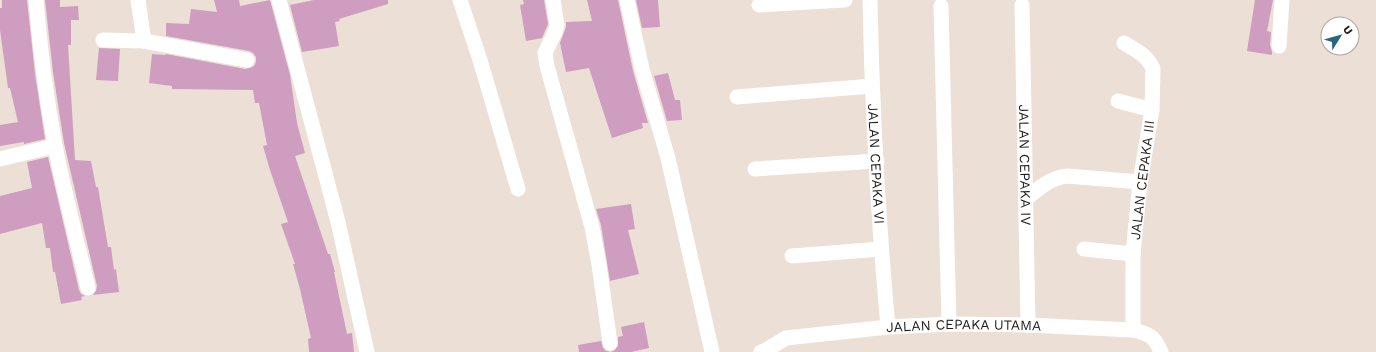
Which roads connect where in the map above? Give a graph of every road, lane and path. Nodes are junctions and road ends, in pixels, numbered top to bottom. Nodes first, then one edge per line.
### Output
1 (36, 0) edge
2 (138, 0) edge
3 (279, 0) edge
4 (460, 0) edge
5 (553, 0) edge
6 (627, 0) edge
7 (845, 0) edge
8 (870, 0) edge
9 (1282, 0) edge
10 (759, 5) dead end
11 (942, 6) dead end
12 (1022, 6) dead end
13 (103, 40) dead end
14 (144, 41) junction
15 (1124, 43) dead end
16 (1279, 46) dead end
17 (247, 60) dead end
18 (872, 86) junction
19 (737, 97) dead end
20 (1118, 101) dead end
21 (1152, 110) junction
22 (55, 146) junction
23 (0, 159) edge
24 (877, 161) junction
25 (755, 169) dead end
26 (1140, 182) junction
27 (518, 189) dead end
28 (1026, 199) junction
29 (881, 249) junction
30 (1084, 249) dead end
31 (1133, 254) junction
32 (792, 256) dead end
33 (88, 288) dead end
34 (949, 324) junction
35 (1028, 325) junction
36 (888, 327) junction
37 (1133, 330) junction
38 (610, 343) dead end
39 (367, 352) edge
40 (712, 352) edge
41 (761, 352) edge
42 (1161, 352) edge

1 - 22 street
2 - 14 street
3 - 39 street
4 - 27 street
5 - 38 street
6 - 40 street
7 - 10 street
8 - 18 street, JALAN CEPAKA VI
9 - 16 street
11 - 34 street
12 - 28 street, JALAN CEPAKA IV
13 - 14 street
14 - 17 street
15 - 21 street, JALAN CEPAKA III
18 - 19 street
18 - 24 street, JALAN CEPAKA VI
20 - 21 street
21 - 26 street, JALAN CEPAKA III
22 - 23 street
22 - 33 street
24 - 25 street
24 - 29 street, JALAN CEPAKA VI
26 - 28 street
26 - 31 street, JALAN CEPAKA III
28 - 35 street, JALAN CEPAKA IV
29 - 32 street
29 - 36 street, JALAN CEPAKA VI
30 - 31 street
31 - 37 street, JALAN CEPAKA III
34 - 35 street, JALAN CEPAKA UTAMA
34 - 36 street, JALAN CEPAKA UTAMA
35 - 37 street, JALAN CEPAKA UTAMA
36 - 41 street, JALAN CEPAKA UTAMA
37 - 42 street, JALAN CEPAKA UTAMA

